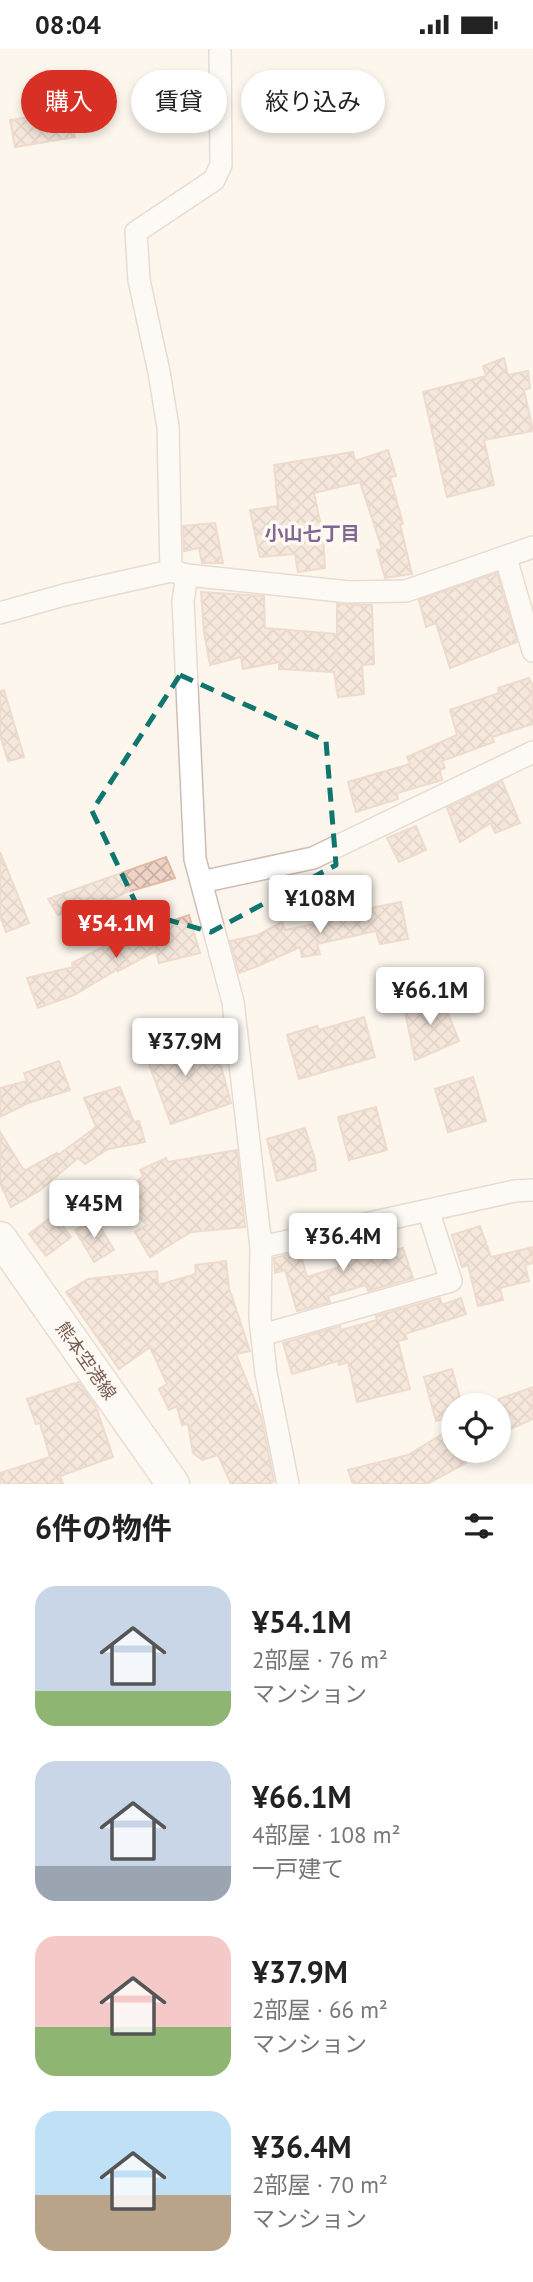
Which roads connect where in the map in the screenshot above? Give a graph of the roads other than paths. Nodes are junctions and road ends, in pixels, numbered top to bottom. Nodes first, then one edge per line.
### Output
1 (220, 49) edge
2 (533, 547) edge
3 (506, 558) junction
4 (179, 573) junction
5 (0, 613) edge
6 (533, 651) edge
7 (533, 752) edge
8 (201, 882) junction
9 (533, 1190) edge
10 (428, 1210) junction
11 (0, 1238) edge
12 (261, 1247) junction
13 (262, 1335) junction
14 (173, 1484) edge
15 (288, 1484) edge

1 - 4 street
2 - 3 street
3 - 4 street
3 - 6 street
4 - 5 street
4 - 8 street
7 - 8 street
8 - 12 street
9 - 10 street
10 - 12 street
10 - 13 street
11 - 14 main road, 熊本空港線
12 - 13 street
13 - 15 street

